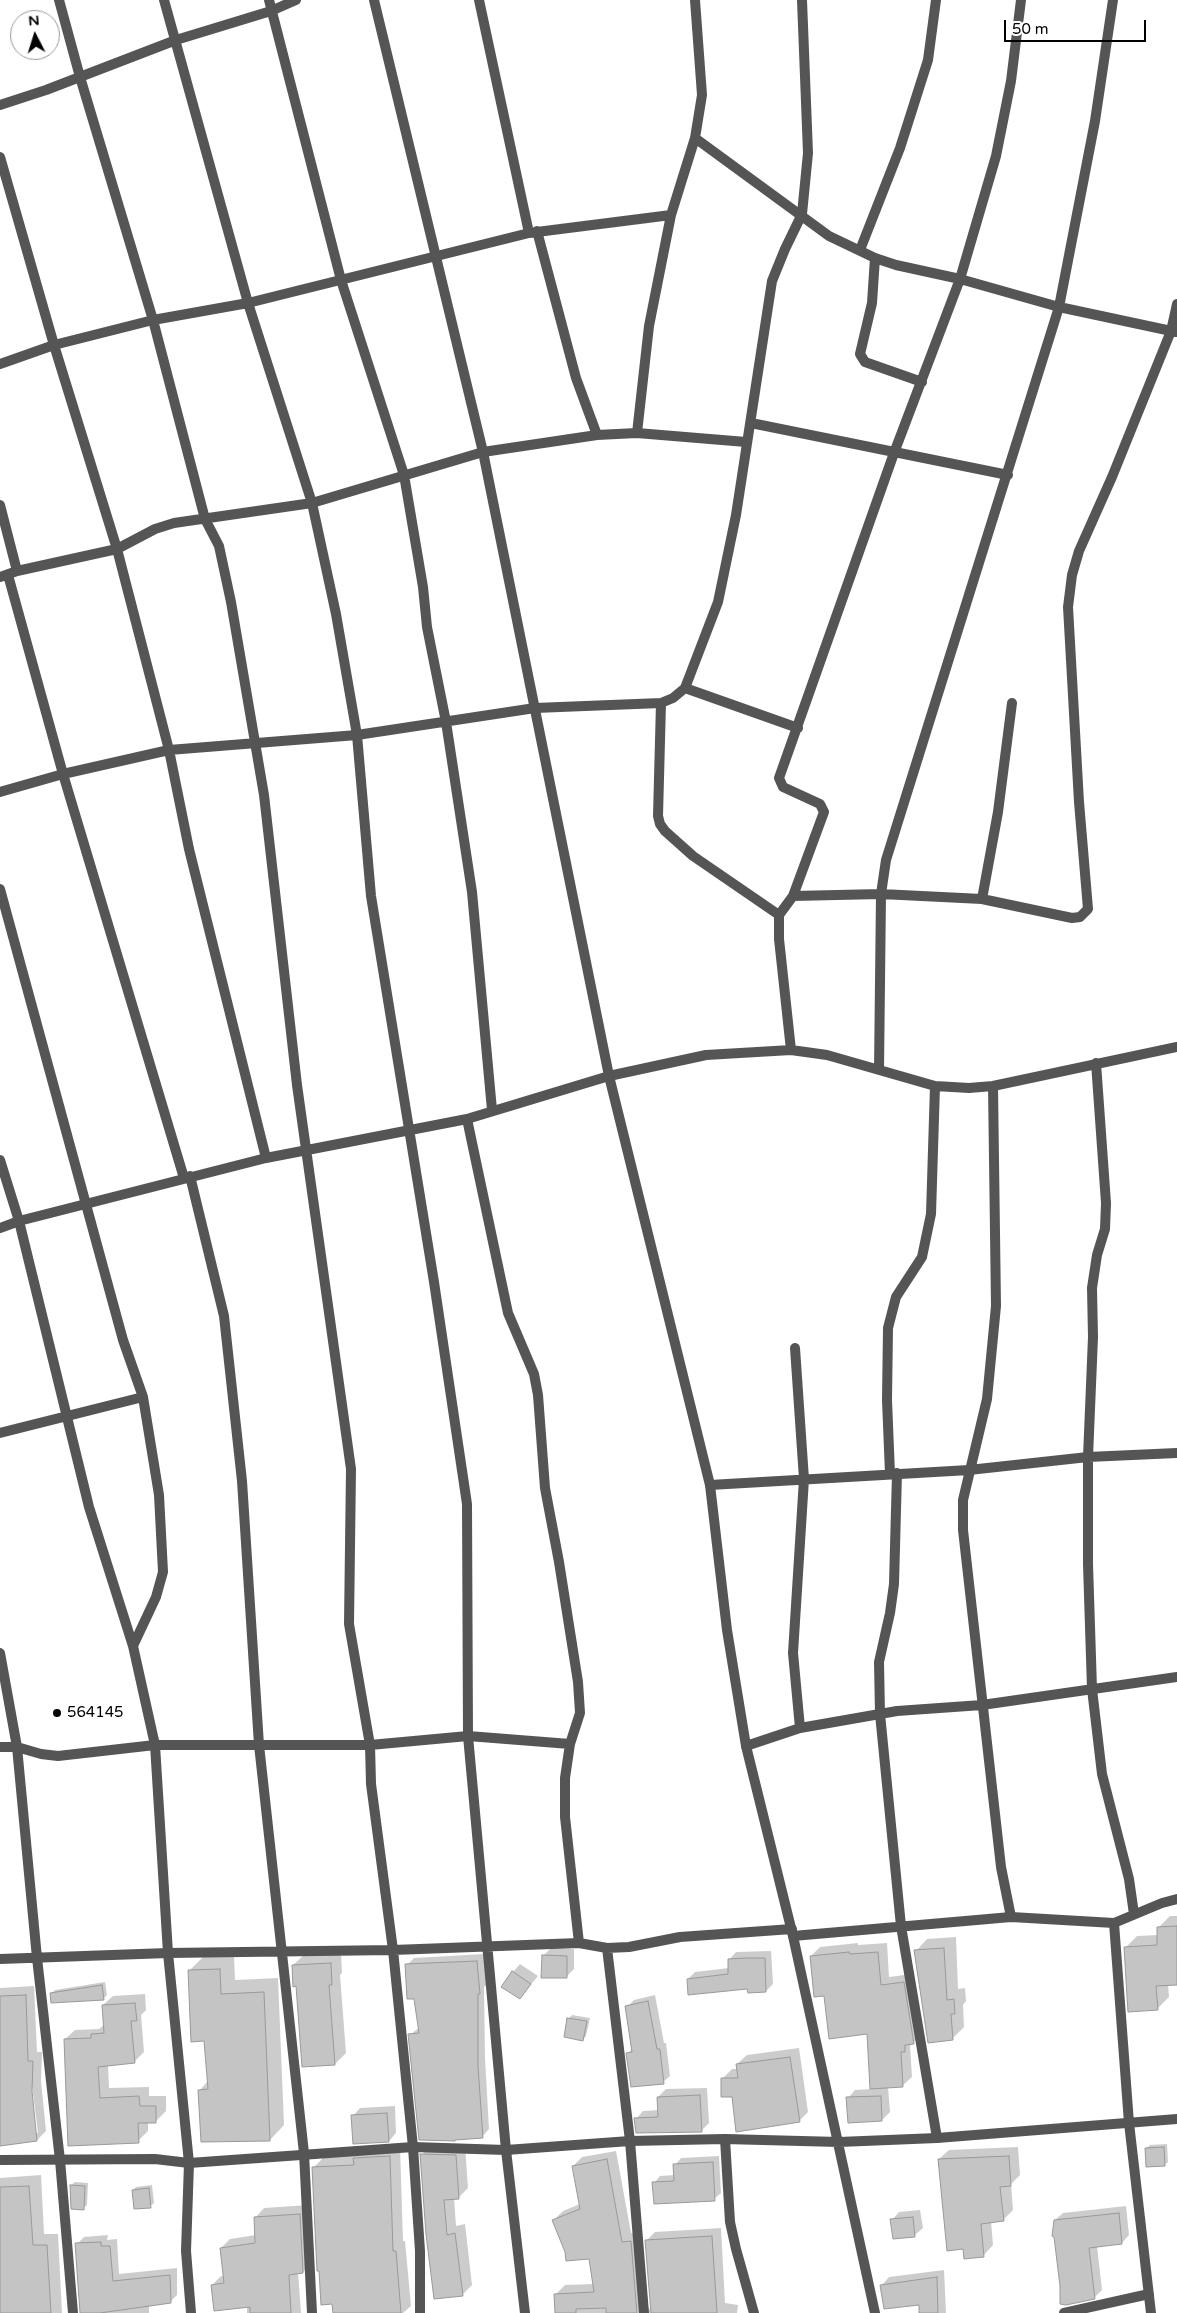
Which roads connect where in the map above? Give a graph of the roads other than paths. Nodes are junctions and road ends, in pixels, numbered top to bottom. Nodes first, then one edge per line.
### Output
1 (59, 0) edge
2 (164, 0) edge
3 (268, 0) edge
4 (296, 0) edge
5 (374, 0) edge
6 (479, 0) edge
7 (695, 0) edge
8 (802, 0) edge
9 (936, 0) edge
10 (1021, 0) edge
11 (1113, 0) edge
12 (271, 11) junction
13 (176, 40) junction
14 (80, 77) junction
15 (0, 105) edge
16 (696, 138) junction
17 (0, 158) edge
18 (671, 214) junction
19 (802, 214) junction
20 (533, 232) junction
21 (860, 250) junction
22 (436, 256) junction
23 (875, 258) junction
24 (960, 279) junction
25 (341, 280) junction
26 (248, 303) junction
27 (1177, 304) edge
28 (1059, 308) junction
29 (153, 320) junction
30 (1174, 332) edge
31 (54, 345) junction
32 (0, 364) edge
33 (922, 382) junction
34 (751, 423) junction
35 (637, 433) junction
36 (597, 435) junction
37 (746, 442) junction
38 (483, 452) junction
39 (894, 453) junction
40 (404, 475) junction
41 (1008, 475) junction
42 (312, 503) junction
43 (0, 505) edge
44 (205, 518) junction
45 (117, 549) junction
46 (8, 575) edge
47 (684, 688) junction
48 (661, 703) junction
49 (1012, 703) dead end
50 (535, 708) junction
51 (446, 722) junction
52 (798, 728) junction
53 (357, 735) junction
54 (256, 743) junction
55 (169, 750) junction
56 (63, 774) junction
57 (0, 792) edge
58 (0, 889) edge
59 (881, 894) junction
60 (793, 896) junction
61 (982, 899) junction
62 (779, 916) junction
63 (1177, 1047) edge
64 (791, 1050) junction
65 (1096, 1063) junction
66 (879, 1070) junction
67 (609, 1076) junction
68 (935, 1086) junction
69 (993, 1086) junction
70 (492, 1110) junction
71 (467, 1119) junction
72 (409, 1130) junction
73 (307, 1151) junction
74 (266, 1158) junction
75 (0, 1160) edge
76 (187, 1177) junction
77 (86, 1205) junction
78 (19, 1221) junction
79 (0, 1228) edge
80 (795, 1348) dead end
81 (142, 1397) junction
82 (68, 1416) junction
83 (0, 1433) edge
84 (1177, 1453) edge
85 (1088, 1457) junction
86 (969, 1470) junction
87 (893, 1474) junction
88 (804, 1479) junction
89 (710, 1485) junction
90 (133, 1646) junction
91 (0, 1653) edge
92 (1177, 1677) edge
93 (1092, 1689) junction
94 (982, 1705) junction
95 (880, 1714) junction
96 (800, 1728) junction
97 (468, 1736) junction
98 (370, 1744) junction
99 (570, 1744) junction
100 (155, 1745) junction
101 (259, 1745) junction
102 (746, 1746) junction
103 (0, 1747) edge
104 (17, 1747) junction
105 (1177, 1899) edge
106 (1134, 1914) junction
107 (1011, 1917) junction
108 (1114, 1923) junction
109 (902, 1926) junction
110 (792, 1932) junction
111 (579, 1943) junction
112 (489, 1947) junction
113 (607, 1948) junction
114 (393, 1950) junction
115 (282, 1952) junction
116 (168, 1953) junction
117 (37, 1958) junction
118 (0, 1959) edge
119 (1177, 2119) edge
120 (1129, 2123) junction
121 (937, 2138) junction
122 (725, 2139) junction
123 (630, 2141) junction
124 (839, 2142) junction
125 (413, 2147) junction
126 (506, 2150) junction
127 (304, 2153) junction
128 (0, 2160) edge
129 (60, 2160) junction
130 (189, 2162) junction
131 (1149, 2294) junction
132 (73, 2313) edge
133 (191, 2313) edge
134 (312, 2313) edge
135 (420, 2313) edge
136 (525, 2313) edge
137 (644, 2313) edge
138 (754, 2313) edge
139 (875, 2313) edge
140 (1064, 2313) edge
141 (1151, 2313) edge

1 - 14 street
2 - 13 street
3 - 12 street
4 - 12 street
5 - 22 street
6 - 20 street
7 - 16 street
8 - 19 street
9 - 21 street
10 - 24 street
11 - 28 street
12 - 13 street
12 - 25 street
13 - 14 street
13 - 26 street
14 - 15 street
14 - 29 street
16 - 18 street
16 - 19 street
17 - 31 street
18 - 20 street
18 - 35 street
19 - 21 street
19 - 34 street
20 - 22 street
20 - 36 street
21 - 23 street
22 - 25 street
22 - 38 street
23 - 24 street
23 - 33 street
24 - 28 street
24 - 33 street
25 - 26 street
25 - 40 street
26 - 29 street
26 - 42 street
27 - 30 street
28 - 30 street
28 - 41 street
29 - 31 street
29 - 44 street
30 - 61 street
31 - 32 street
31 - 45 street
33 - 39 street
34 - 37 street
34 - 39 street
35 - 36 street
35 - 37 street
36 - 38 street
37 - 47 street
38 - 40 street
38 - 50 street
39 - 41 street
39 - 52 street
40 - 42 street
40 - 51 street
41 - 59 street
42 - 44 street
42 - 53 street
43 - 46 street
44 - 45 street
44 - 54 street
45 - 46 street
45 - 55 street
46 - 56 street
47 - 48 street
47 - 52 street
48 - 50 street
48 - 62 street
49 - 61 street
50 - 51 street
50 - 67 street
51 - 53 street
51 - 70 street
52 - 60 street
53 - 54 street
53 - 72 street
54 - 55 street
54 - 73 street
55 - 56 street
55 - 74 street
56 - 57 street
56 - 76 street
58 - 77 street
59 - 60 street
59 - 61 street
59 - 66 street
60 - 62 street
62 - 64 street
63 - 65 street
64 - 66 street
64 - 67 street
65 - 69 street
65 - 85 street
66 - 68 street
67 - 70 street
67 - 89 street
68 - 69 street
68 - 87 street
69 - 86 street
70 - 71 street
71 - 72 street
71 - 99 street
72 - 73 street
72 - 97 street
73 - 74 street
73 - 98 street
74 - 76 street
75 - 78 street
76 - 77 street
76 - 101 street
77 - 78 street
77 - 81 street
78 - 79 street
78 - 82 street
80 - 88 street
81 - 82 street
81 - 90 street
82 - 83 street
82 - 90 street
84 - 85 street
85 - 86 street
85 - 93 street
86 - 87 street
86 - 94 street
87 - 88 street
87 - 95 street
88 - 89 street
88 - 96 street
89 - 102 street
90 - 100 street
91 - 104 street
92 - 93 street
93 - 94 street
93 - 106 street
94 - 95 street
94 - 107 street
95 - 96 street
95 - 109 street
96 - 102 street
97 - 98 street
97 - 99 street
97 - 112 street
98 - 101 street
98 - 114 street
99 - 111 street
100 - 101 street
100 - 104 street
100 - 116 street
101 - 115 street
102 - 110 street
103 - 104 street
104 - 117 street
105 - 106 street
106 - 108 street
107 - 108 street
107 - 109 street
108 - 120 street
109 - 110 street
109 - 121 street
110 - 113 street
110 - 124 street
111 - 112 street
111 - 113 street
112 - 114 street
112 - 126 street
113 - 123 street
114 - 115 street
114 - 125 street
115 - 116 street
115 - 127 street
116 - 117 street
116 - 130 street
117 - 118 street
117 - 129 street
119 - 120 street
120 - 121 street
120 - 131 street
121 - 124 street
122 - 123 street
122 - 124 street
122 - 138 street
123 - 126 street
123 - 137 street
124 - 139 street
125 - 126 street
125 - 127 street
125 - 135 street
126 - 136 street
127 - 130 street
127 - 134 street
128 - 129 street
129 - 130 street
129 - 132 street
130 - 133 street
131 - 140 street
131 - 141 street

